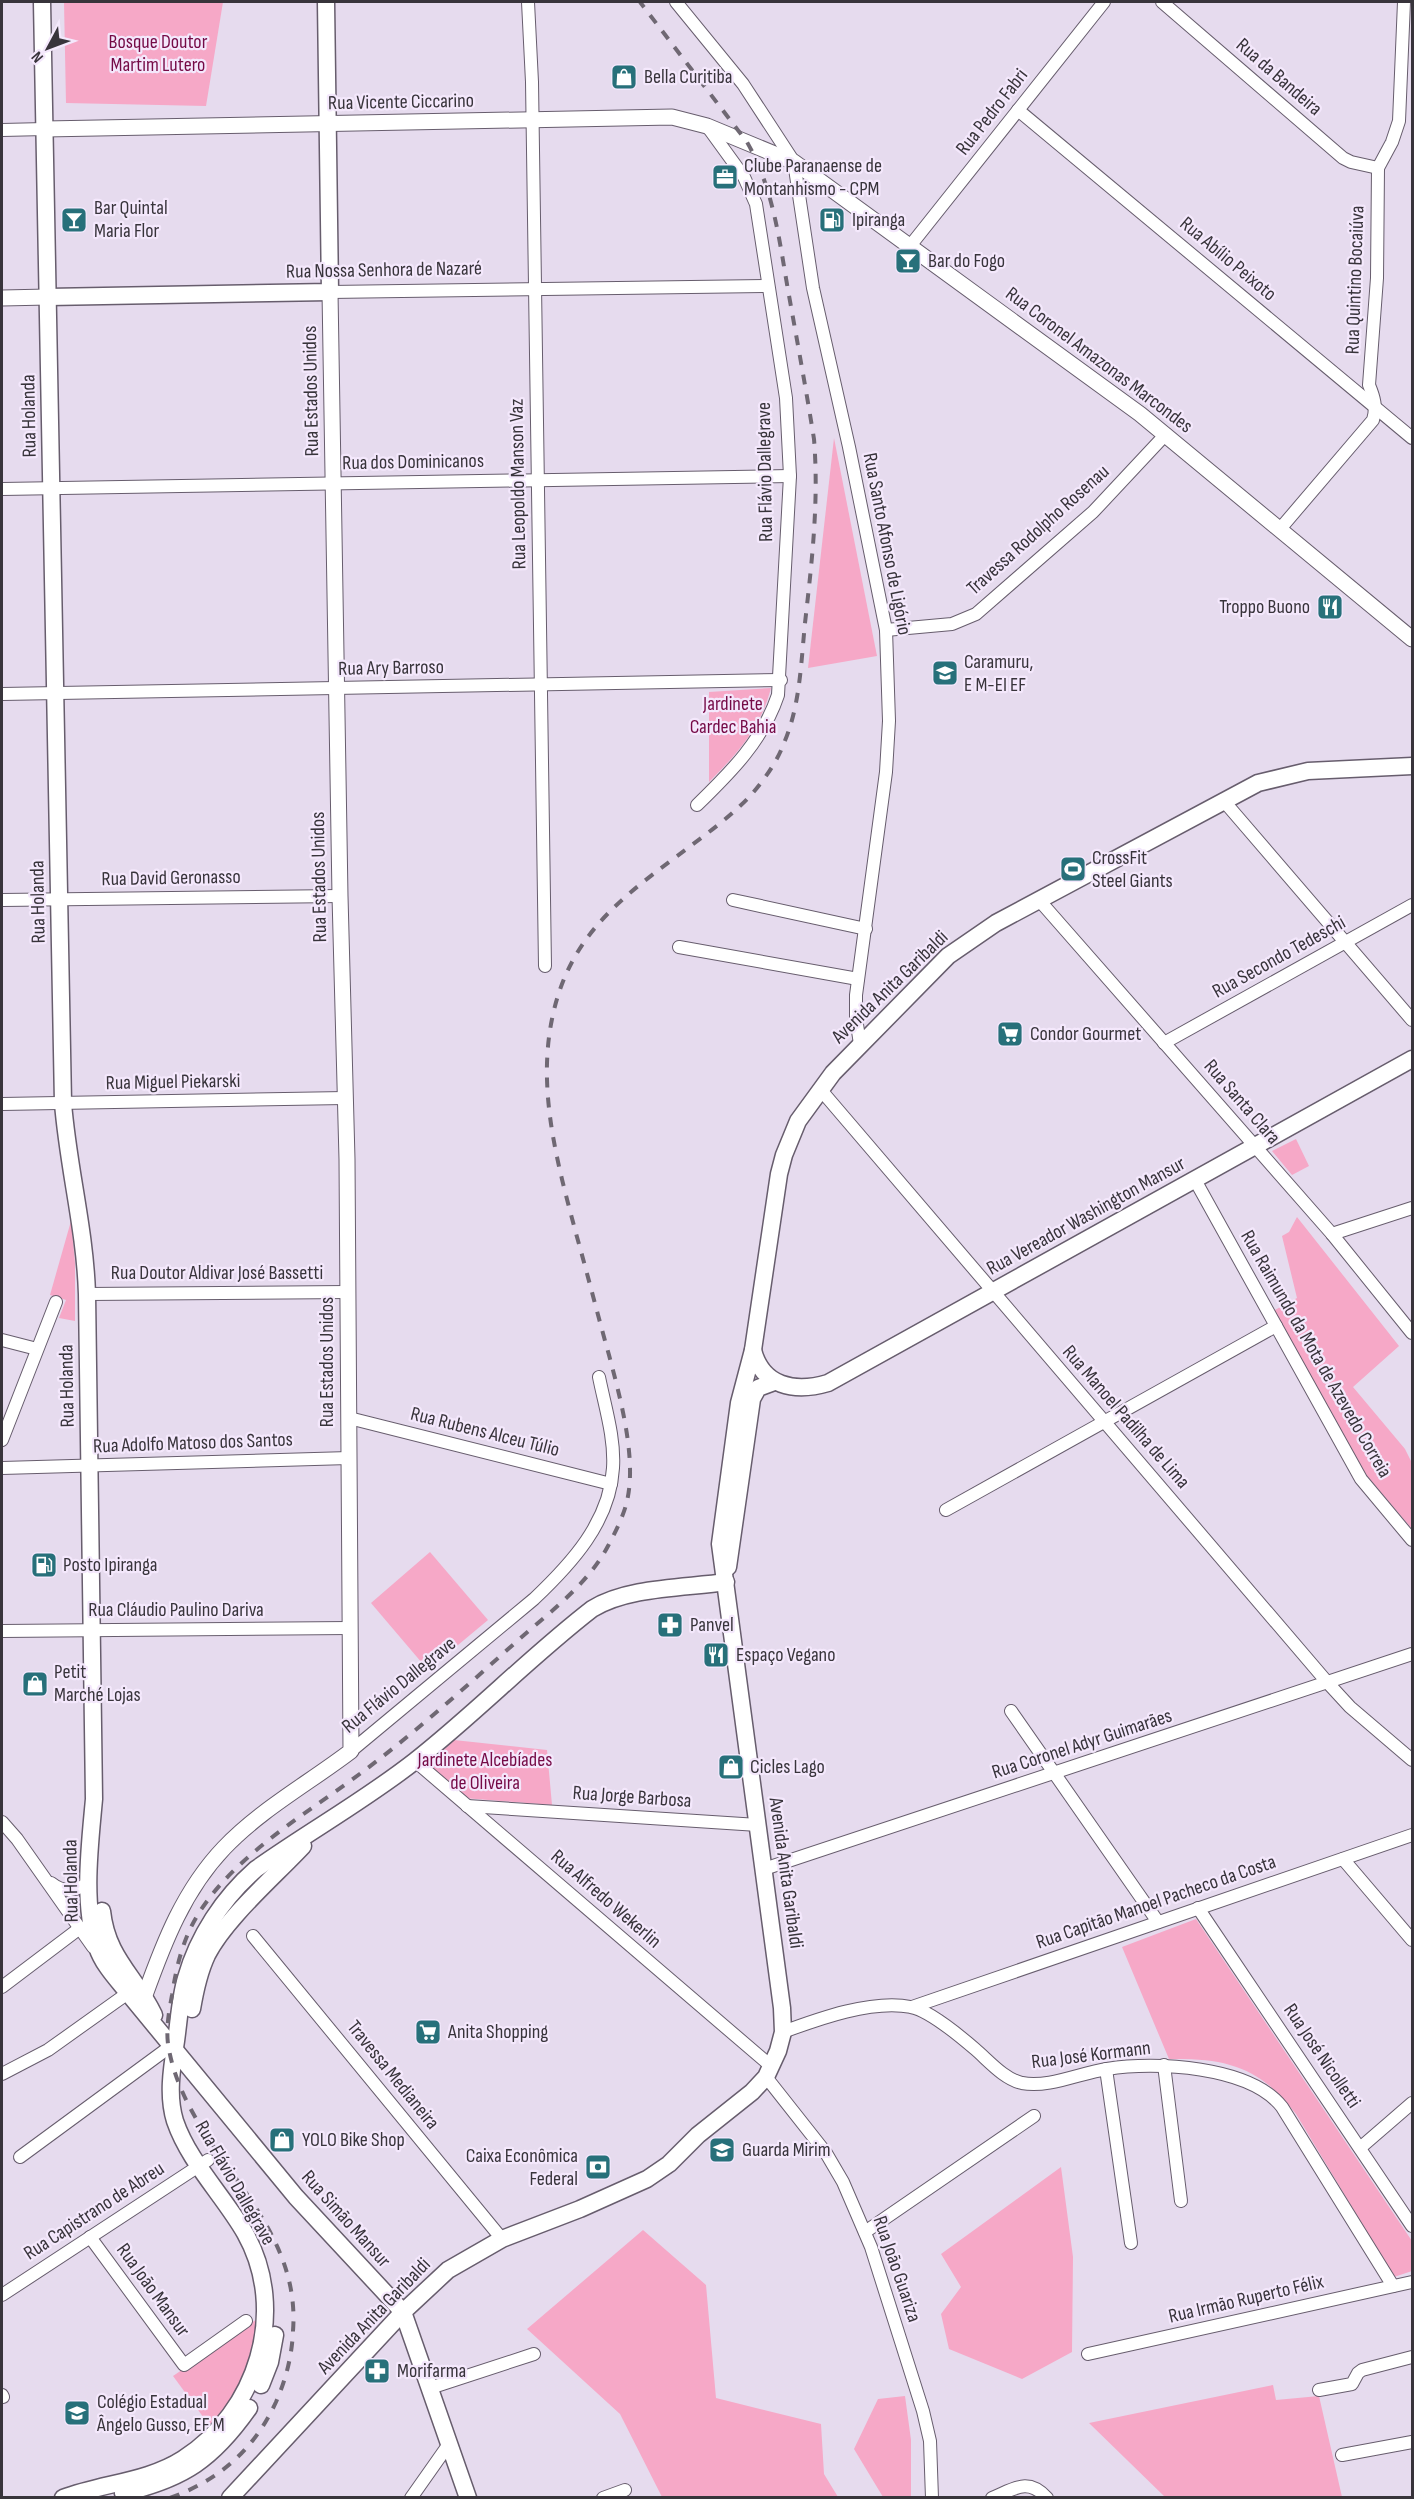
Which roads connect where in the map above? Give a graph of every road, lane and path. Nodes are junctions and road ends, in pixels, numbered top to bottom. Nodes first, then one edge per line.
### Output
1 (42, 2) edge
2 (326, 2) edge
3 (528, 2) edge
4 (676, 2) edge
5 (1104, 2) edge
6 (1162, 2) edge
7 (1404, 2) edge
8 (1018, 110) junction
9 (533, 120) junction
10 (328, 124) junction
11 (707, 126) junction
12 (45, 129) junction
13 (2, 130) edge
14 (794, 162) junction
15 (1378, 168) junction
16 (910, 246) junction
17 (768, 286) junction
18 (535, 288) junction
19 (330, 292) junction
20 (48, 297) junction
21 (2, 298) edge
22 (1375, 406) junction
23 (1166, 434) junction
24 (1413, 438) edge
25 (790, 476) junction
26 (538, 479) junction
27 (333, 483) junction
28 (52, 488) junction
29 (2, 489) edge
30 (1280, 529) junction
31 (886, 630) junction
32 (1413, 639) edge
33 (781, 680) junction
34 (541, 684) junction
35 (337, 688) junction
36 (55, 693) junction
37 (2, 694) edge
38 (1413, 766) edge
39 (1223, 800) junction
40 (697, 805) dead end
41 (340, 896) junction
42 (59, 899) junction
43 (2, 900) edge
44 (733, 900) dead end
45 (1039, 900) junction
46 (1413, 905) edge
47 (866, 929) junction
48 (1346, 942) junction
49 (679, 946) dead end
50 (545, 966) dead end
51 (858, 979) junction
52 (1413, 1020) edge
53 (1164, 1043) junction
54 (860, 1044) junction
55 (1413, 1059) edge
56 (820, 1089) junction
57 (345, 1098) junction
58 (63, 1103) junction
59 (2, 1104) edge
60 (1255, 1146) junction
61 (1195, 1180) junction
62 (1413, 1208) edge
63 (1332, 1234) junction
64 (348, 1292) junction
65 (993, 1292) junction
66 (87, 1294) junction
67 (56, 1302) dead end
68 (1276, 1326) junction
69 (1413, 1333) edge
70 (2, 1340) edge
71 (37, 1349) junction
72 (753, 1350) junction
73 (599, 1377) dead end
74 (774, 1382) junction
75 (349, 1418) junction
76 (1104, 1422) junction
77 (2, 1440) edge
78 (349, 1458) junction
79 (89, 1466) junction
80 (2, 1468) edge
81 (612, 1484) junction
82 (946, 1510) dead end
83 (1413, 1540) edge
84 (726, 1582) junction
85 (350, 1628) junction
86 (91, 1630) junction
87 (2, 1631) edge
88 (1413, 1654) edge
89 (1327, 1682) junction
90 (1011, 1711) dead end
91 (351, 1751) junction
92 (1413, 1760) edge
93 (415, 1761) junction
94 (1054, 1774) junction
95 (94, 1800) junction
96 (467, 1806) junction
97 (2, 1822) edge
98 (758, 1825) junction
99 (318, 1830) junction
100 (1413, 1835) edge
101 (1343, 1859) junction
102 (764, 1869) junction
103 (46, 1881) junction
104 (90, 1882) junction
105 (1198, 1908) junction
106 (1158, 1922) junction
107 (80, 1928) junction
108 (253, 1936) dead end
109 (1413, 1940) edge
110 (108, 1957) junction
111 (2, 1987) edge
112 (136, 1994) junction
113 (912, 2007) junction
114 (180, 2013) junction
115 (158, 2021) junction
116 (783, 2032) junction
117 (174, 2049) junction
118 (1164, 2065) junction
119 (1106, 2069) junction
120 (769, 2072) junction
121 (2, 2074) edge
122 (1413, 2103) edge
123 (1034, 2116) dead end
124 (1360, 2148) junction
125 (20, 2157) dead end
126 (204, 2163) junction
127 (1181, 2201) dead end
128 (1413, 2226) edge
129 (865, 2232) junction
130 (90, 2237) junction
131 (502, 2239) junction
132 (1131, 2243) dead end
133 (1413, 2282) edge
134 (1393, 2286) junction
135 (2, 2295) edge
136 (403, 2313) junction
137 (246, 2321) dead end
138 (534, 2354) dead end
139 (1088, 2354) dead end
140 (1413, 2357) edge
141 (430, 2388) junction
142 (1319, 2390) dead end
143 (1413, 2442) edge
144 (449, 2444) junction
145 (1342, 2455) dead end
146 (625, 2490) dead end
147 (63, 2498) edge
148 (103, 2498) edge
149 (230, 2498) edge
150 (411, 2498) edge
151 (468, 2498) edge
152 (603, 2498) edge
153 (932, 2498) edge
154 (992, 2498) edge
155 (1047, 2498) edge

1 - 12 main road, Rua Holanda
2 - 10 main road, Rua Estados Unidos
3 - 9 street, Rua Leopoldo Manson Vaz
4 - 14 street, Rua Coronel Amazonas Marcondes
5 - 8 street, Rua Pedro Fabri
6 - 15 street, Rua da Bandeira
7 - 15 street, Rua Quintino Bocaiúva
8 - 16 street, Rua Pedro Fabri
8 - 22 street, Rua Abílio Peixoto
9 - 10 street, Rua Vicente Ciccarino
9 - 11 street, Rua Vicente Ciccarino
9 - 18 street, Rua Leopoldo Manson Vaz
10 - 12 street, Rua Vicente Ciccarino
10 - 19 main road, Rua Estados Unidos
11 - 14 street, Rua Vicente Ciccarino
11 - 17 street, Rua Flávio Dallegrave
12 - 13 street, Rua Vicente Ciccarino
12 - 20 main road, Rua Holanda
14 - 16 street, Rua Coronel Amazonas Marcondes
14 - 31 street, Rua Santo Afonso de Ligório
15 - 22 street, Rua Quintino Bocaiúva
16 - 23 street, Rua Coronel Amazonas Marcondes
17 - 18 street, Rua Nossa Senhora de Nazaré
17 - 25 street, Rua Flávio Dallegrave
18 - 19 street, Rua Nossa Senhora de Nazaré
18 - 26 street, Rua Leopoldo Manson Vaz
19 - 20 main road, Rua Nossa Senhora de Nazaré
19 - 27 street, Rua Estados Unidos
20 - 21 street, Rua Nossa Senhora de Nazaré
20 - 28 main road, Rua Holanda
22 - 24 street, Rua Abílio Peixoto
22 - 30 street
23 - 30 street, Rua Coronel Amazonas Marcondes
23 - 31 street, Travessa Rodolpho Rosenau
25 - 26 street, Rua dos Dominicanos
25 - 33 street, Rua Flávio Dallegrave
26 - 27 street, Rua dos Dominicanos
26 - 34 street, Rua Leopoldo Manson Vaz
27 - 28 street, Rua dos Dominicanos
27 - 35 street, Rua Estados Unidos
28 - 29 street, Rua dos Dominicanos
28 - 36 main road, Rua Holanda
30 - 32 street, Rua Coronel Amazonas Marcondes
31 - 47 street, Rua Santo Afonso de Ligório
33 - 34 street, Rua Ary Barroso
33 - 40 street, Rua Flávio Dallegrave
34 - 35 street, Rua Ary Barroso
34 - 50 street, Rua Leopoldo Manson Vaz
35 - 36 street, Rua Ary Barroso
35 - 41 street, Rua Estados Unidos
36 - 37 street, Rua Ary Barroso
36 - 42 main road, Rua Holanda
38 - 39 main road, Avenida Anita Garibaldi
39 - 45 main road, Avenida Anita Garibaldi
39 - 48 street
41 - 42 street, Rua David Geronasso
41 - 57 street, Rua Estados Unidos
42 - 43 street, Rua David Geronasso
42 - 58 main road, Rua Holanda
44 - 47 street
45 - 53 street, Rua Santa Clara
45 - 54 main road, Avenida Anita Garibaldi
46 - 48 street, Rua Secondo Tedeschi
47 - 51 street, Rua Santo Afonso de Ligório
48 - 52 street
48 - 53 street, Rua Secondo Tedeschi
49 - 51 street
51 - 54 street, Rua Santo Afonso de Ligório
53 - 60 street, Rua Santa Clara
54 - 56 main road, Avenida Anita Garibaldi
55 - 60 main road, Rua Vereador Washington Mansur
56 - 65 street, Rua Manoel Padilha de Lima
56 - 72 main road, Avenida Anita Garibaldi
57 - 58 street, Rua Miguel Piekarski
57 - 64 street, Rua Estados Unidos
58 - 59 street, Rua Miguel Piekarski
58 - 66 main road, Rua Holanda
60 - 61 main road, Rua Vereador Washington Mansur
60 - 63 street, Rua Santa Clara
61 - 65 main road, Rua Vereador Washington Mansur
61 - 68 street, Rua Raimundo da Mota de Azevedo Correia
62 - 63 street
63 - 69 street, Rua Santa Clara
64 - 66 street, Rua Doutor Aldivar José Bassetti
64 - 75 street, Rua Estados Unidos
65 - 74 main road, Rua Vereador Washington Mansur
65 - 76 street, Rua Manoel Padilha de Lima
66 - 79 main road, Rua Holanda
67 - 71 street
68 - 76 street
68 - 83 street, Rua Raimundo da Mota de Azevedo Correia
70 - 71 street
71 - 77 street
72 - 74 main road
72 - 84 main road, Avenida Anita Garibaldi
73 - 81 street, Rua Flávio Dallegrave
74 - 84 main road, Avenida Anita Garibaldi
75 - 78 street, Rua Estados Unidos
75 - 81 street, Rua Rubens Alceu Túlio
76 - 82 street
76 - 89 street, Rua Manoel Padilha de Lima
78 - 79 street, Rua Adolfo Matoso dos Santos
78 - 85 street, Rua Estados Unidos
79 - 80 street, Rua Adolfo Matoso dos Santos
79 - 86 main road, Rua Holanda
81 - 91 street, Rua Flávio Dallegrave
84 - 93 main road, Rua Flávio Dallegrave
84 - 98 main road, Avenida Anita Garibaldi
85 - 86 street, Rua Cláudio Paulino Dariva
85 - 91 street, Rua Estados Unidos
86 - 87 street, Rua Cláudio Paulino Dariva
86 - 95 main road, Rua Holanda
88 - 89 street, Rua Coronel Adyr Guimarães
89 - 92 street, Rua Manoel Padilha de Lima
89 - 94 street, Rua Coronel Adyr Guimarães
90 - 94 street
91 - 112 street, Rua Flávio Dallegrave
93 - 96 street, Rua Alfredo Wekerlin
93 - 99 main road, Rua Flávio Dallegrave
94 - 102 street, Rua Coronel Adyr Guimarães
94 - 106 street
95 - 104 main road, Rua Holanda
95 - 110 main road, Rua Holanda
96 - 98 street, Rua Jorge Barbosa
96 - 120 street, Rua Alfredo Wekerlin
97 - 103 street, Rua Simão Mansur
98 - 102 main road, Avenida Anita Garibaldi
99 - 114 main road, Rua Flávio Dallegrave
99 - 117 main road, Rua Flávio Dallegrave
100 - 101 street, Rua Capitão Manoel Pacheco da Costa
101 - 105 street, Rua Capitão Manoel Pacheco da Costa
101 - 109 street
102 - 116 main road, Avenida Anita Garibaldi
103 - 104 street
103 - 107 street, Rua Simão Mansur
104 - 110 main road, Rua Holanda
105 - 106 street, Rua Capitão Manoel Pacheco da Costa
105 - 124 street, Rua José Nicolletti
106 - 113 street, Rua Capitão Manoel Pacheco da Costa
107 - 110 street, Rua Simão Mansur
107 - 111 street
108 - 131 street, Travessa Medianeira
110 - 112 main road, Rua Simão Mansur
112 - 115 main road, Rua Simão Mansur
112 - 117 main road, Rua Simão Mansur
112 - 121 street
113 - 116 street
113 - 119 street, Rua José Kormann
114 - 115 main road
114 - 117 main road, Rua Flávio Dallegrave
115 - 117 main road, Rua Simão Mansur
116 - 120 main road, Avenida Anita Garibaldi
117 - 125 street
117 - 126 main road, Rua Flávio Dallegrave
117 - 136 main road, Rua Simão Mansur
118 - 119 street, Rua José Kormann
118 - 127 street
118 - 134 street, Rua José Kormann
119 - 132 street
120 - 129 street, Rua João Guariza
120 - 131 main road, Avenida Anita Garibaldi
122 - 124 street
123 - 129 street
124 - 128 street, Rua José Nicolletti
126 - 130 street, Rua Capistrano de Abreu
126 - 147 main road, Rua Flávio Dallegrave
126 - 148 main road, Rua Flávio Dallegrave
129 - 153 street, Rua João Guariza
130 - 135 street, Rua Capistrano de Abreu
130 - 137 street, Rua João Mansur
131 - 136 main road, Avenida Anita Garibaldi
133 - 134 street, Rua Irmão Ruperto Félix
134 - 139 street, Rua Irmão Ruperto Félix
136 - 141 main road
136 - 149 main road, Avenida Anita Garibaldi
138 - 141 street
140 - 142 street
141 - 144 main road
143 - 145 street
144 - 150 street
144 - 151 main road
146 - 152 street
154 - 155 street

